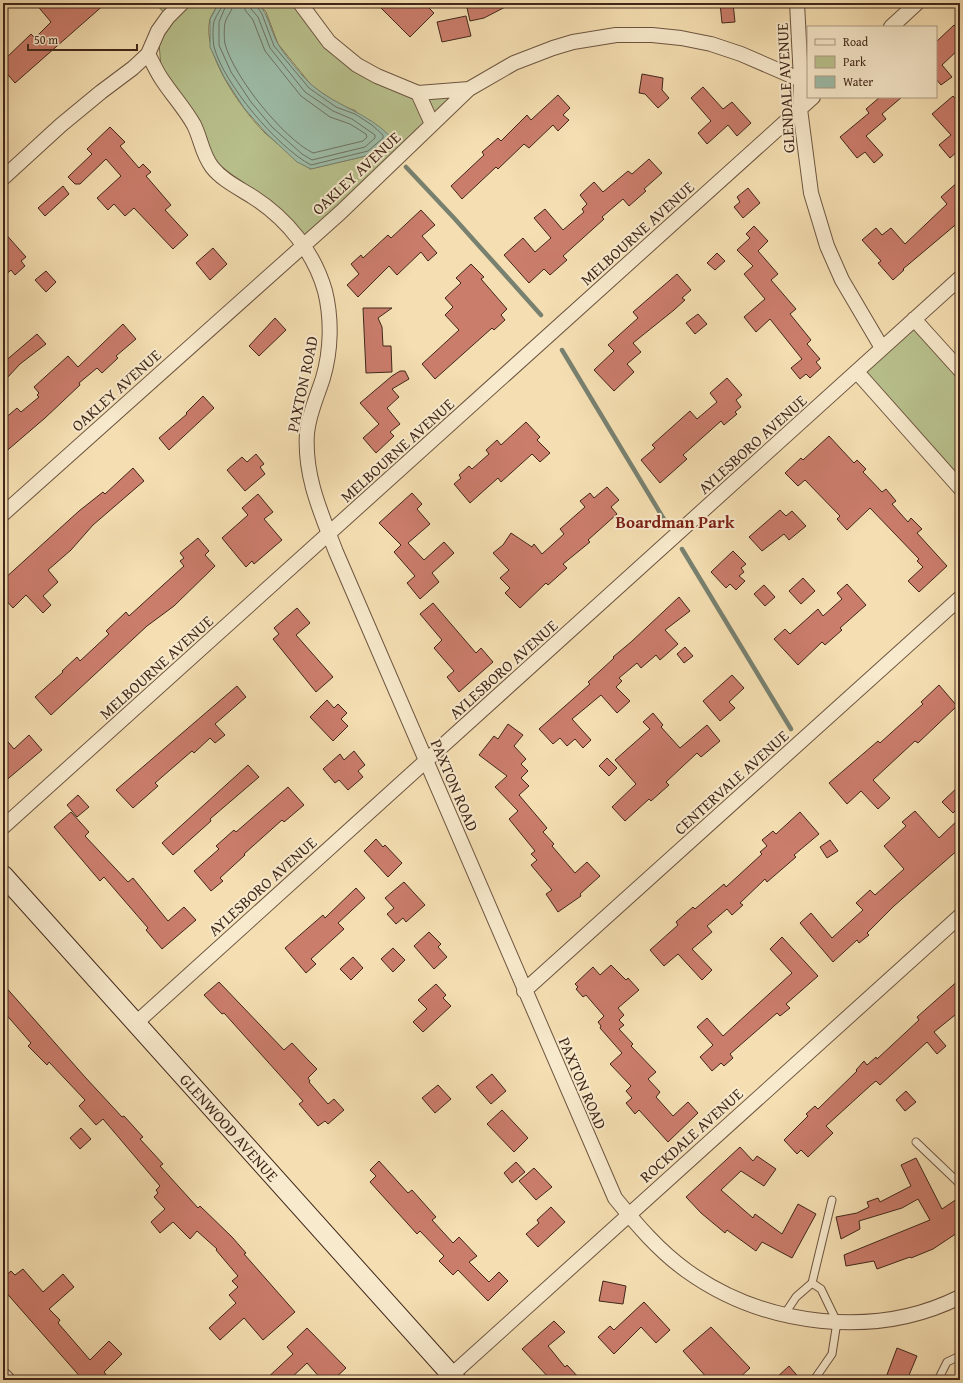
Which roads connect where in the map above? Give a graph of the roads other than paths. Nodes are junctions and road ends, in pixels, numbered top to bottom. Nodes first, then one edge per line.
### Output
1 (182, 3) edge
2 (300, 3) edge
3 (797, 3) edge
4 (918, 3) edge
5 (892, 26) edge
6 (148, 54) junction
7 (802, 80) junction
8 (469, 89) junction
9 (418, 93) junction
10 (812, 98) edge
11 (800, 109) junction
12 (432, 124) junction
13 (3, 178) edge
14 (303, 245) junction
15 (960, 278) edge
16 (914, 319) junction
17 (882, 348) junction
18 (960, 370) edge
19 (856, 372) junction
20 (960, 488) edge
21 (3, 514) edge
22 (329, 534) junction
23 (960, 598) edge
24 (426, 761) junction
25 (3, 828) edge
26 (3, 875) edge
27 (960, 916) edge
28 (524, 991) junction
29 (136, 1023) junction
30 (916, 1142) dead end
31 (960, 1184) edge
32 (832, 1200) dead end
33 (629, 1215) junction
34 (812, 1283) junction
35 (960, 1297) edge
36 (784, 1315) junction
37 (837, 1322) junction
38 (960, 1356) edge
39 (3, 1375) edge
40 (451, 1378) edge
41 (8, 1380) edge
42 (814, 1380) edge
43 (938, 1380) edge

1 - 6 street
2 - 9 street
3 - 7 street, GLENDALE AVENUE
4 - 5 street
6 - 13 street
6 - 14 street, PAXTON ROAD
7 - 8 street, OAKLEY AVENUE
7 - 11 street, GLENDALE AVENUE
8 - 9 street
8 - 12 street, OAKLEY AVENUE
9 - 12 street
10 - 11 street, MELBOURNE AVENUE
11 - 17 street, GLENDALE AVENUE
11 - 22 street, MELBOURNE AVENUE
12 - 14 street, OAKLEY AVENUE
14 - 21 street, OAKLEY AVENUE
14 - 22 street, PAXTON ROAD
15 - 16 street
16 - 17 street
16 - 18 street
17 - 19 street
19 - 20 street
19 - 24 street, AYLESBORO AVENUE
22 - 24 street, PAXTON ROAD
22 - 25 street, MELBOURNE AVENUE
23 - 28 street, CENTERVALE AVENUE
24 - 28 street, PAXTON ROAD
24 - 29 street, AYLESBORO AVENUE
26 - 29 street, GLENWOOD AVENUE
27 - 33 street, ROCKDALE AVENUE
28 - 33 street, PAXTON ROAD
29 - 40 street, GLENWOOD AVENUE
30 - 31 lane
32 - 34 lane
33 - 36 street, PAXTON ROAD
33 - 40 street, ROCKDALE AVENUE
34 - 36 lane
34 - 37 lane
35 - 37 street, PAXTON ROAD
36 - 37 street, PAXTON ROAD
37 - 42 lane
38 - 43 lane
39 - 41 street

